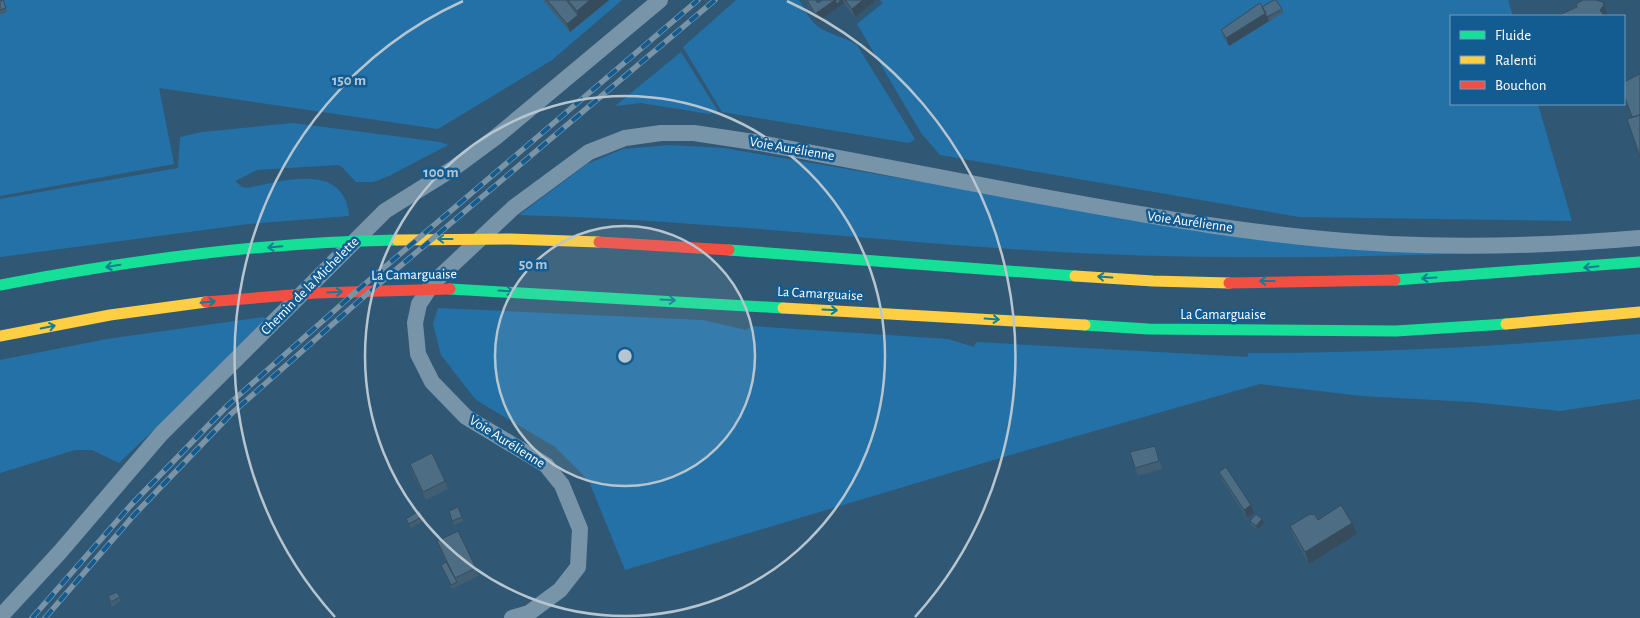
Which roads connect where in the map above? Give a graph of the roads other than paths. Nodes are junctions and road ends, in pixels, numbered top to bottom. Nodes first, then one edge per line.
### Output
1 (660, 0) edge
2 (1640, 238) edge
3 (1640, 262) edge
4 (0, 285) edge
5 (1640, 312) edge
6 (0, 336) edge
7 (0, 617) edge
8 (512, 618) edge

1 - 7 street, Chemin de la Michelette
2 - 8 street, Voie Aurélienne
3 -> 4 highway
6 -> 5 highway, La Camarguaise

